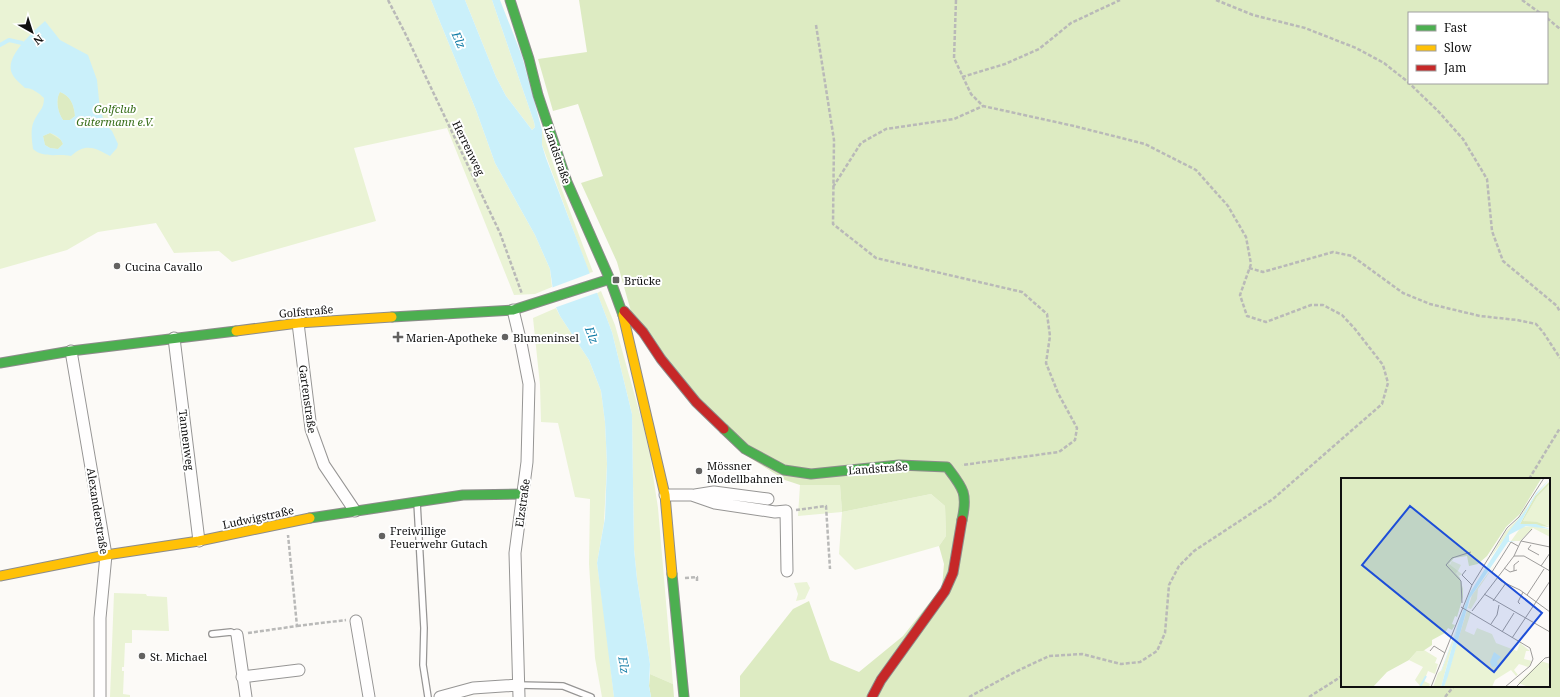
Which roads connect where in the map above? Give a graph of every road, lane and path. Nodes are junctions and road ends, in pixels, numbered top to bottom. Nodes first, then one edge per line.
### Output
1 (388, 0) edge
2 (510, 0) edge
3 (956, 0) edge
4 (1120, 0) edge
5 (1216, 0) edge
6 (1522, 0) edge
7 (1539, 12) edge
8 (1548, 19) edge
9 (816, 25) dead end
10 (1560, 29) edge
11 (962, 78) junction
12 (1408, 82) edge
13 (1410, 84) edge
14 (983, 106) junction
15 (833, 187) junction
16 (1249, 268) junction
17 (610, 279) junction
18 (619, 306) junction
19 (527, 308) junction
20 (513, 310) junction
21 (1560, 312) edge
22 (298, 323) junction
23 (174, 338) junction
24 (71, 351) junction
25 (1560, 358) edge
26 (0, 363) edge
27 (1560, 428) edge
28 (947, 467) junction
29 (1528, 478) edge
30 (523, 494) junction
31 (665, 495) junction
32 (692, 495) junction
33 (768, 499) dead end
34 (417, 502) junction
35 (355, 511) junction
36 (786, 511) junction
37 (287, 523) junction
38 (199, 541) junction
39 (106, 555) junction
40 (830, 569) dead end
41 (787, 571) dead end
42 (0, 576) edge
43 (681, 578) dead end
44 (697, 581) dead end
45 (356, 621) joint
46 (297, 626) junction
47 (212, 634) dead end
48 (237, 635) junction
49 (300, 670) dead end
50 (242, 677) junction
51 (1341, 677) edge
52 (518, 685) junction
53 (1453, 687) edge
54 (100, 697) edge
55 (246, 697) edge
56 (369, 697) edge
57 (428, 697) edge
58 (440, 697) edge
59 (519, 697) edge
60 (591, 697) edge
61 (684, 697) edge
62 (872, 697) edge
63 (969, 697) edge
64 (1309, 697) edge
65 (1445, 697) edge

1 - 19 path, Herrenweg
2 - 17 street, Landstraße
3 - 11 path
4 - 11 path
5 - 12 path
6 - 7 path
8 - 10 path
9 - 15 path
11 - 14 path
13 - 21 path
14 - 15 path
14 - 16 path
15 - 28 path
16 - 25 path
16 - 63 path
17 - 18 street, Landstraße
17 - 19 street, Golfstraße
18 - 28 street, Landstraße
18 - 31 street, Landstraße
19 - 20 street, Golfstraße
20 - 22 street, Golfstraße
20 - 30 street, Elzstraße
22 - 23 street, Golfstraße
22 - 35 street, Gartenstraße
23 - 24 street, Golfstraße
23 - 38 street, Tannenweg
24 - 26 street, Golfstraße
24 - 39 street, Alexanderstraße
27 - 29 path
28 - 62 street
30 - 34 street, Ludwigstraße
30 - 52 street, Elzstraße
31 - 32 street
31 - 61 street, Landstraße
32 - 33 street
32 - 36 street
34 - 35 street, Ludwigstraße
34 - 57 lane
35 - 37 street, Ludwigstraße
36 - 40 path
36 - 41 street
37 - 38 street, Ludwigstraße
37 - 46 path
38 - 39 street, Ludwigstraße
39 - 42 street, Ludwigstraße
39 - 54 street, Alexanderstraße
43 - 44 path
45 - 46 path
45 - 56 street
46 - 48 path
47 - 48 lane
48 - 50 street
49 - 50 street
50 - 55 street
51 - 64 path
52 - 58 street
52 - 59 street, Elzstraße
52 - 60 lane
53 - 65 path

